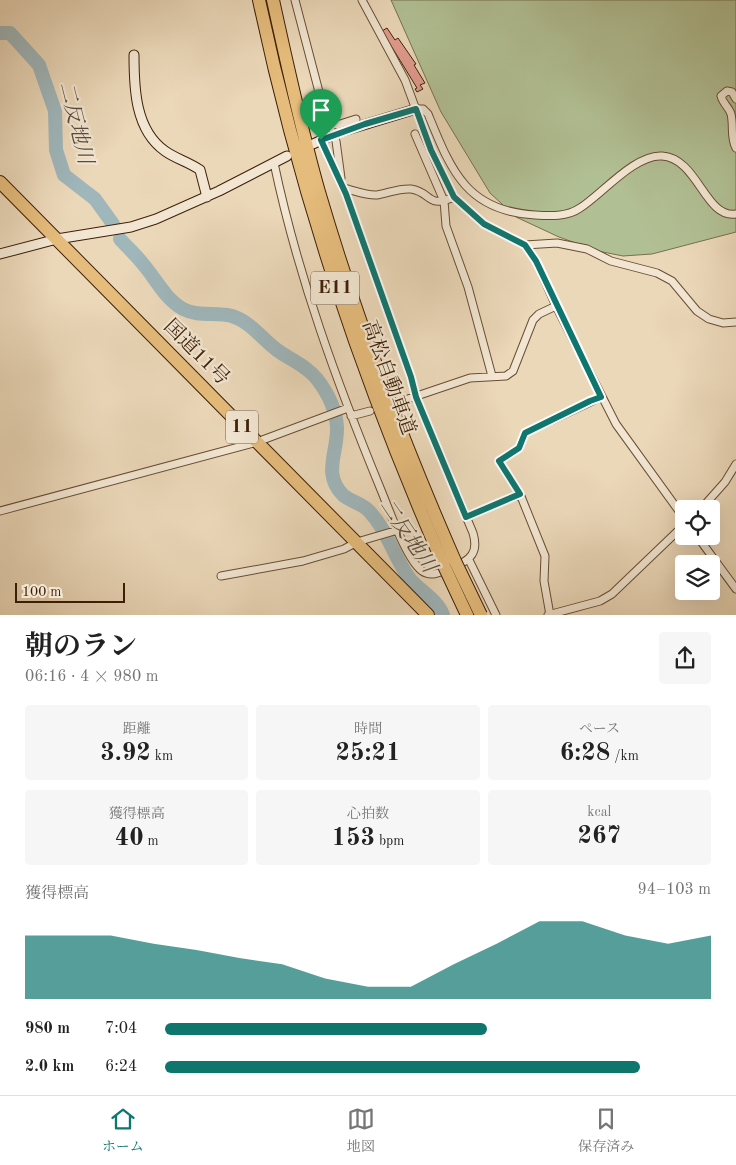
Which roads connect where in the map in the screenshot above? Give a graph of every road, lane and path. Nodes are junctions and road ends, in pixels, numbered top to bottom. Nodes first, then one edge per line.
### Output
1 (259, 0) edge
2 (273, 0) edge
3 (295, 0) edge
4 (362, 0) edge
5 (134, 54) dead end
6 (736, 98) edge
7 (323, 106) junction
8 (416, 109) junction
9 (356, 119) dead end
10 (331, 128) dead end
11 (415, 134) dead end
12 (336, 141) dead end
13 (317, 142) joint
14 (736, 148) edge
15 (287, 156) dead end
16 (274, 163) junction
17 (0, 182) edge
18 (342, 186) junction
19 (207, 197) junction
20 (454, 197) junction
21 (444, 201) junction
22 (736, 214) edge
23 (57, 239) junction
24 (525, 245) junction
25 (0, 254) edge
26 (556, 306) junction
27 (736, 322) edge
28 (492, 376) junction
29 (416, 397) junction
30 (601, 397) junction
31 (396, 403) dead end
32 (348, 408) junction
33 (370, 411) dead end
34 (351, 416) junction
35 (257, 442) junction
36 (736, 464) edge
37 (520, 494) junction
38 (709, 500) edge
39 (675, 506) edge
40 (0, 511) edge
41 (466, 517) junction
42 (398, 530) junction
43 (675, 534) edge
44 (357, 542) junction
45 (704, 545) edge
46 (469, 560) junction
47 (449, 564) junction
48 (221, 576) dead end
49 (736, 589) edge
50 (428, 615) edge
51 (467, 615) edge
52 (481, 615) edge
53 (496, 615) edge
54 (549, 615) edge

1 - 47 highway, 高松自動車道 / E11
2 - 47 highway, 高松自動車道 / E11
3 - 7 street
4 - 8 street
5 - 19 street
6 - 14 street
7 - 9 street
7 - 10 street
8 - 13 street
8 - 20 street
8 - 22 street
11 - 21 street
12 - 18 street
13 - 18 street
15 - 16 street
16 - 19 street
16 - 32 street
17 - 23 highway, 国道11号 / 11
18 - 21 street
18 - 29 street
19 - 23 street
20 - 21 street
20 - 24 street
21 - 28 street
23 - 25 street
23 - 35 highway, 国道11号 / 11
24 - 26 street
24 - 27 street
26 - 28 street
26 - 30 street
28 - 29 street
29 - 31 street
29 - 41 street
30 - 37 street
30 - 39 street
32 - 34 street
32 - 35 street
33 - 34 street
34 - 42 street
35 - 40 street
35 - 44 highway, 国道11号 / 11
36 - 38 street
37 - 41 street
37 - 54 street
41 - 46 street
42 - 44 street
42 - 46 street
43 - 54 street
44 - 48 street
44 - 50 highway, 国道11号 / 11
45 - 49 street
46 - 53 street
47 - 51 highway, 高松自動車道 / E11, bridge
47 - 52 highway, 高松自動車道 / E11, bridge

